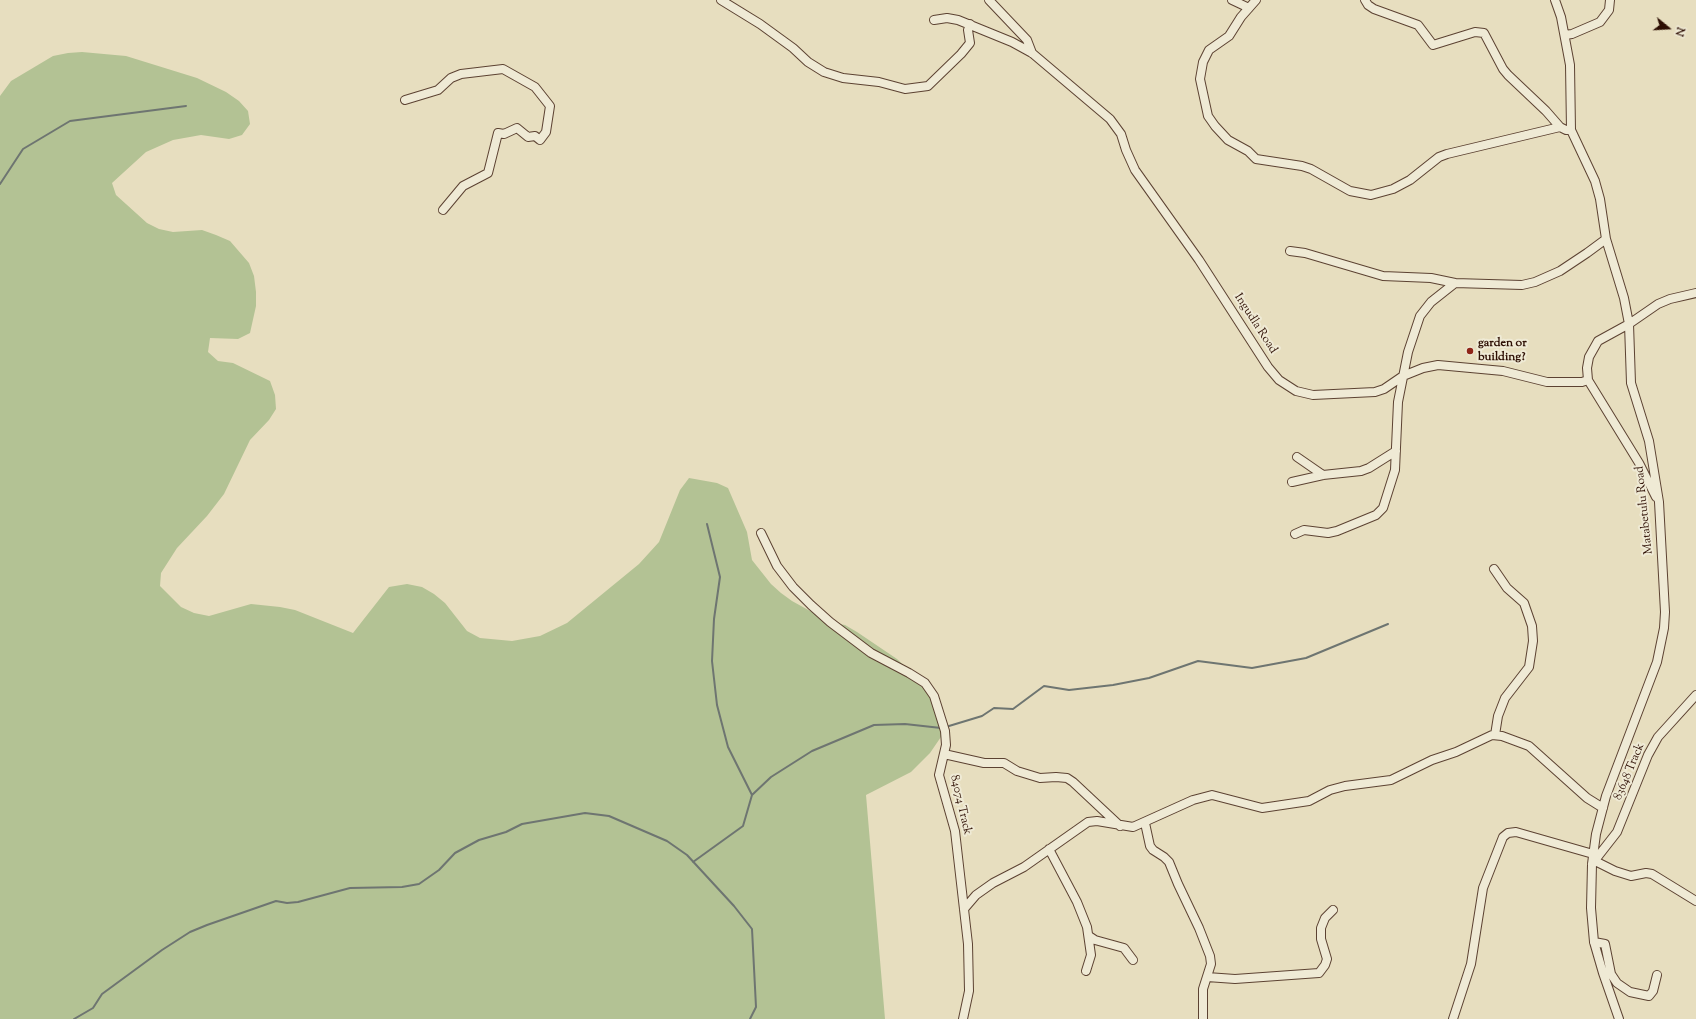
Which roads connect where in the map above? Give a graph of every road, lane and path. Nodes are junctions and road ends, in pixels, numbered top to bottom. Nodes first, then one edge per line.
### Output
1 (721, 0) edge
2 (989, 0) edge
3 (1232, 0) edge
4 (1256, 0) edge
5 (1365, 0) edge
6 (1555, 0) edge
7 (1610, 0) edge
8 (1249, 8) junction
9 (934, 20) dead end
10 (970, 24) junction
11 (1565, 35) junction
12 (1032, 53) junction
13 (405, 100) dead end
14 (1560, 127) junction
15 (1571, 130) junction
16 (443, 210) dead end
17 (1606, 239) junction
18 (1290, 251) dead end
19 (1455, 283) junction
20 (1696, 293) edge
21 (1629, 324) junction
22 (1403, 376) junction
23 (1588, 380) junction
24 (1396, 451) junction
25 (1297, 457) dead end
26 (1323, 475) junction
27 (1292, 482) dead end
28 (1659, 502) junction
29 (761, 533) dead end
30 (1295, 534) dead end
31 (1494, 569) dead end
32 (1696, 695) edge
33 (1495, 735) junction
34 (944, 754) junction
35 (1603, 808) junction
36 (1145, 823) junction
37 (1120, 826) junction
38 (1049, 849) junction
39 (1593, 860) junction
40 (1696, 900) edge
41 (964, 909) junction
42 (1333, 910) dead end
43 (1089, 936) junction
44 (1594, 942) junction
45 (1133, 960) dead end
46 (1086, 971) dead end
47 (1657, 975) dead end
48 (1207, 976) junction
49 (963, 1019) edge
50 (1202, 1019) edge
51 (1453, 1019) edge
52 (1619, 1019) edge

1 - 10 street
2 - 12 street
3 - 8 street
4 - 8 street
5 - 14 street
6 - 11 street, Matabetulu Road
7 - 11 street
8 - 14 street
9 - 10 street, Ingudla Road
10 - 12 street, Ingudla Road
11 - 15 street, Matabetulu Road
12 - 22 street, Ingudla Road
13 - 16 street
14 - 15 street
15 - 17 street, Matabetulu Road
17 - 19 street
17 - 21 street, Matabetulu Road
18 - 19 street
19 - 22 street
20 - 21 street
21 - 23 street
21 - 28 street, Matabetulu Road
22 - 23 street, Ingudla Road
22 - 24 street
23 - 28 street
24 - 26 street
24 - 30 street
25 - 26 street
26 - 27 street
28 - 35 street, Matabetulu Road
29 - 34 street, 84074 Track
31 - 33 street
32 - 39 street, 83648 Track
33 - 35 street
33 - 36 street
34 - 37 street
34 - 41 street, 84074 Track
35 - 39 street, Matabetulu Road
36 - 37 street
36 - 48 street
37 - 38 street
38 - 41 street
38 - 43 street
39 - 40 street
39 - 44 street, Matabetulu Road
39 - 51 street
41 - 49 street, 84074 Track
42 - 48 street
43 - 45 street
43 - 46 street
44 - 47 street
44 - 52 street, Matabetulu Road
48 - 50 street

